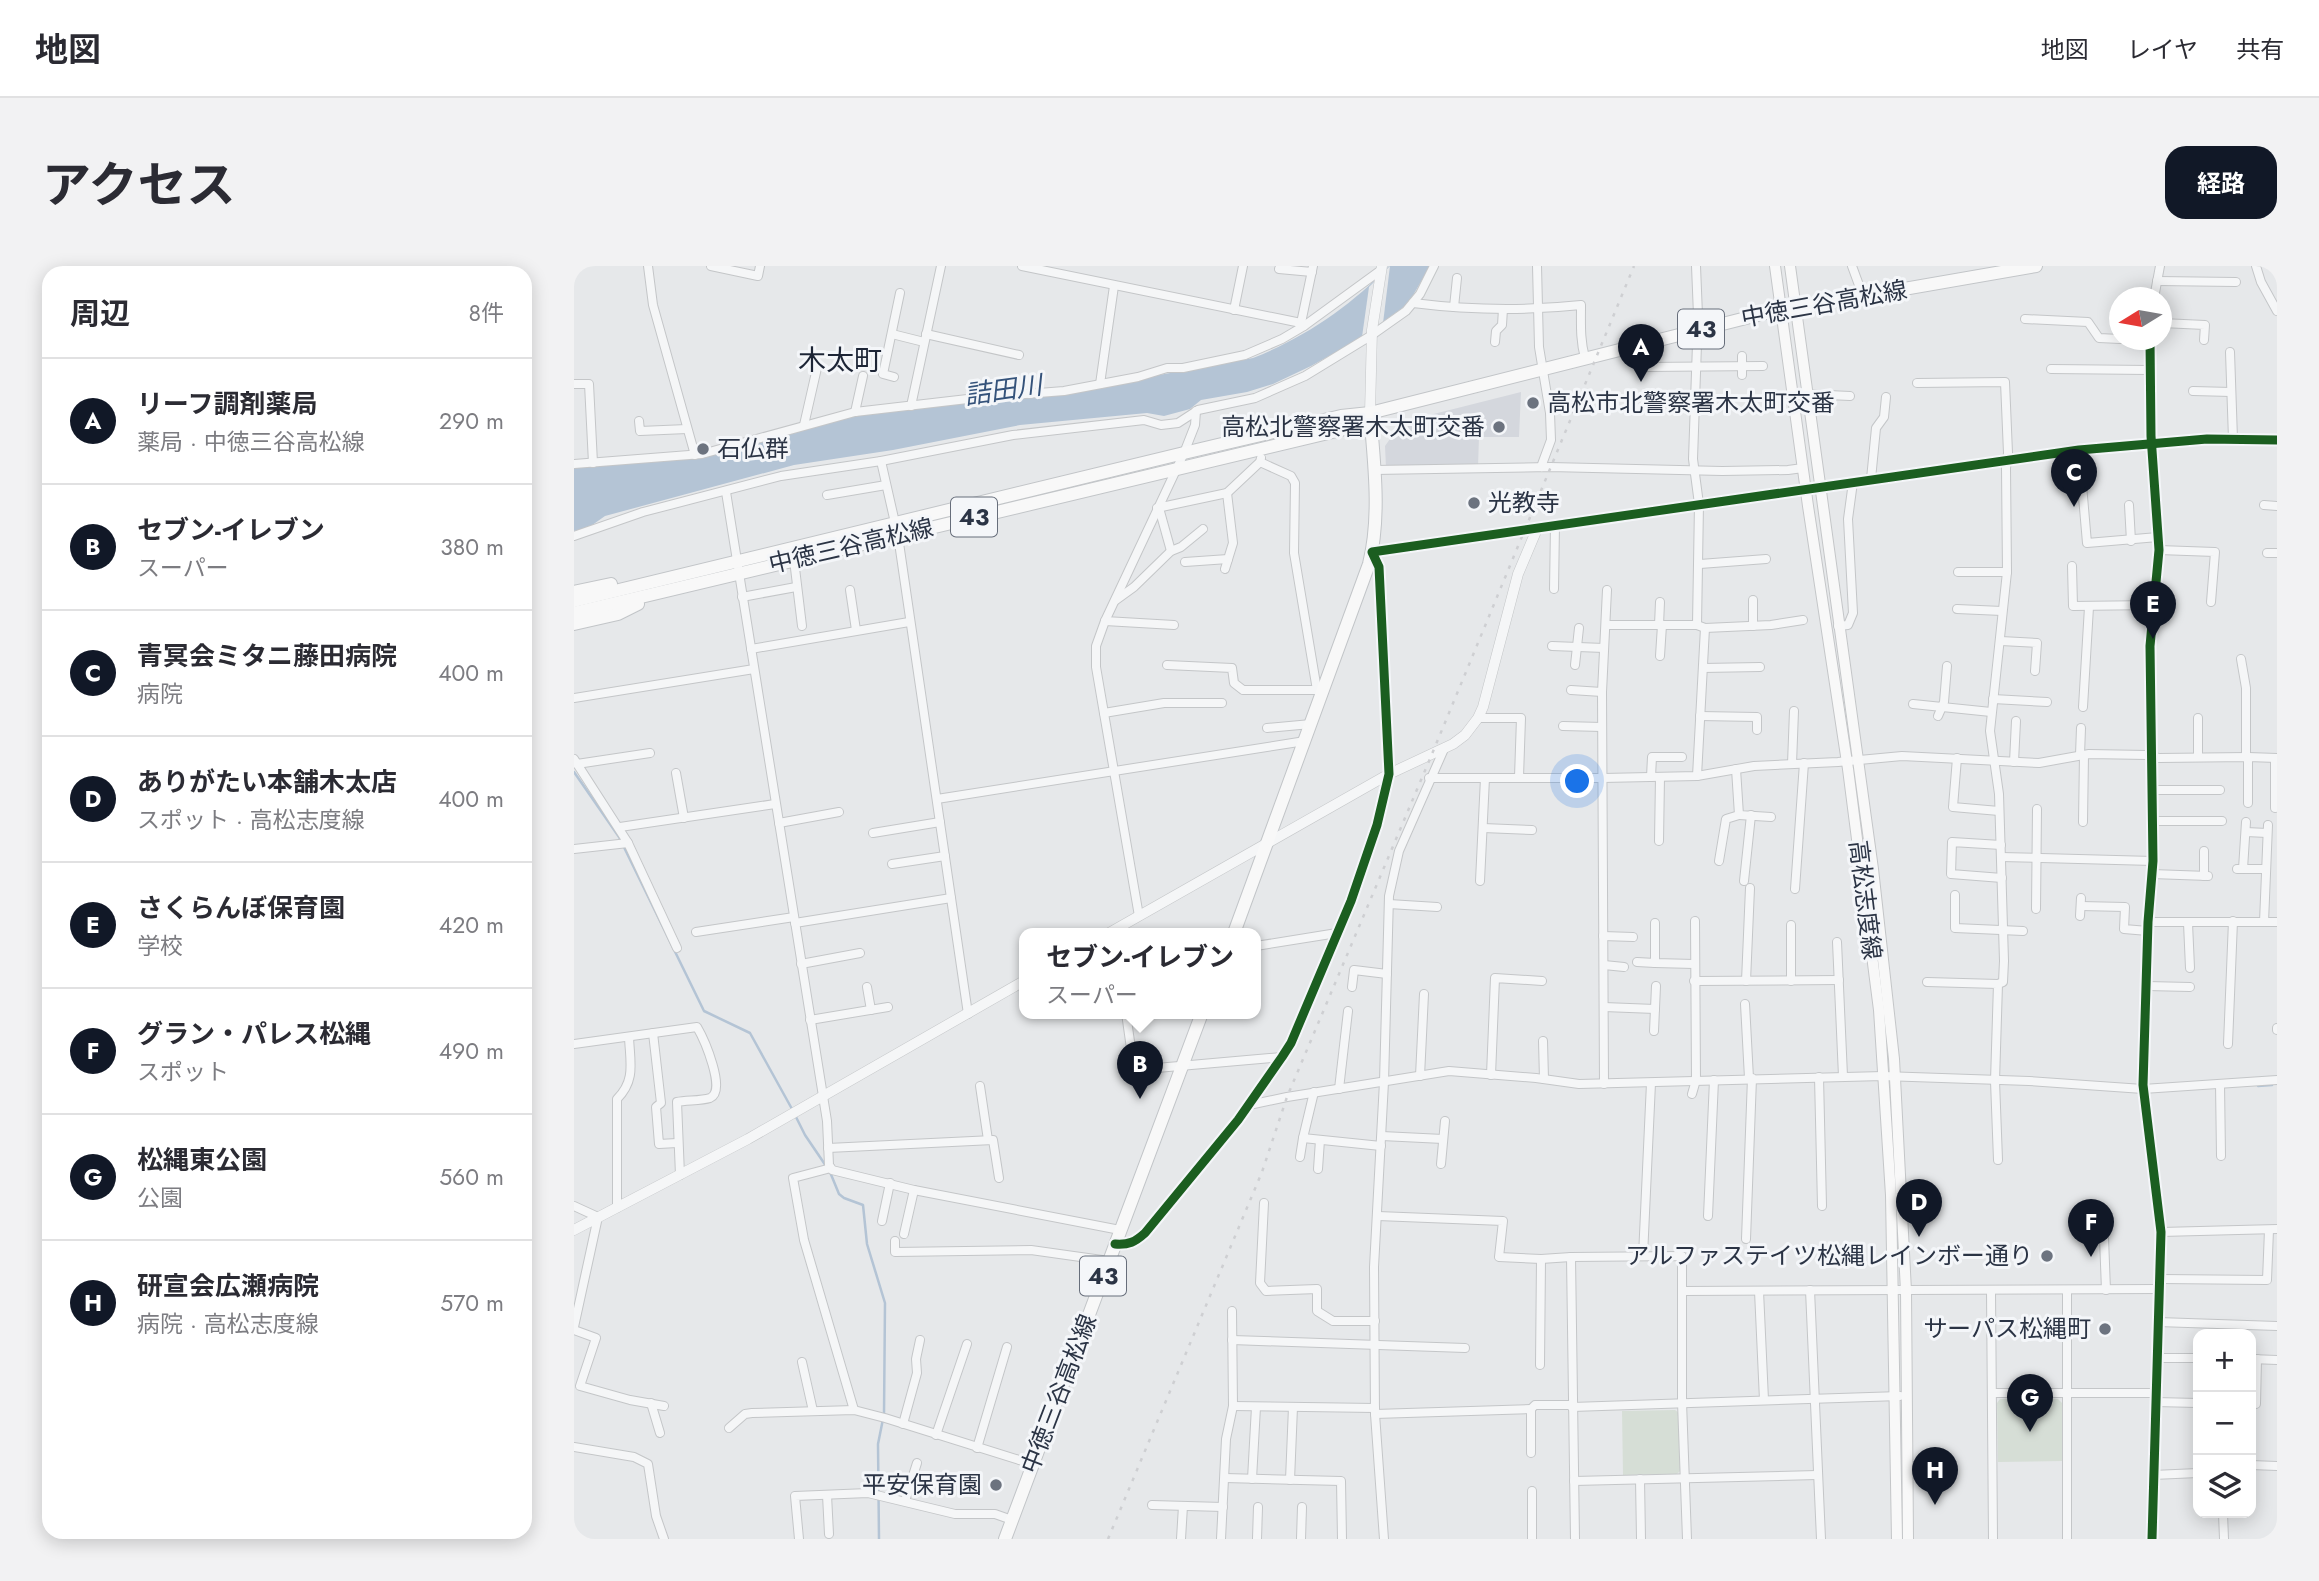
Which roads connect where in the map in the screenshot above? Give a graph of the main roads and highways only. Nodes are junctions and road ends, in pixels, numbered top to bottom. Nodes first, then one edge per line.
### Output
1 (1775, 266) edge
2 (1790, 266) edge
3 (2036, 266) edge
4 (1796, 307) junction
5 (1781, 310) junction
6 (1370, 414) junction
7 (896, 530) junction
8 (737, 567) junction
9 (655, 581) junction
10 (667, 591) junction
11 (574, 592) edge
12 (574, 601) edge
13 (574, 613) edge
14 (574, 624) edge
15 (1852, 760) junction
16 (1236, 928) edge
17 (1200, 1019) edge
18 (1901, 1396) junction
19 (1005, 1539) edge
20 (1897, 1539) edge
21 (1908, 1539) edge

1 - 5 main road, 高松志度線
2 - 4 main road, 高松志度線
3 - 4 main road, 中徳三谷高松線 / 43
4 - 5 main road, 中徳三谷高松線 / 43
4 - 15 main road, 高松志度線
5 - 6 main road, 中徳三谷高松線 / 43
5 - 15 main road, 高松志度線
6 - 7 main road, 中徳三谷高松線 / 43
6 - 7 main road, 中徳三谷高松線 / 43
6 - 16 main road
7 - 8 main road, 中徳三谷高松線 / 43
7 - 8 main road, 中徳三谷高松線 / 43
8 - 9 main road, 中徳三谷高松線 / 43
8 - 10 main road, 中徳三谷高松線 / 43
9 - 11 main road
9 - 12 main road, 中徳三谷高松線 / 43
10 - 13 main road, 中徳三谷高松線 / 43
10 - 14 main road
15 - 18 main road, 高松志度線
17 - 19 main road, 中徳三谷高松線 / 43
18 - 20 main road, 高松志度線
18 - 21 main road, 高松志度線

